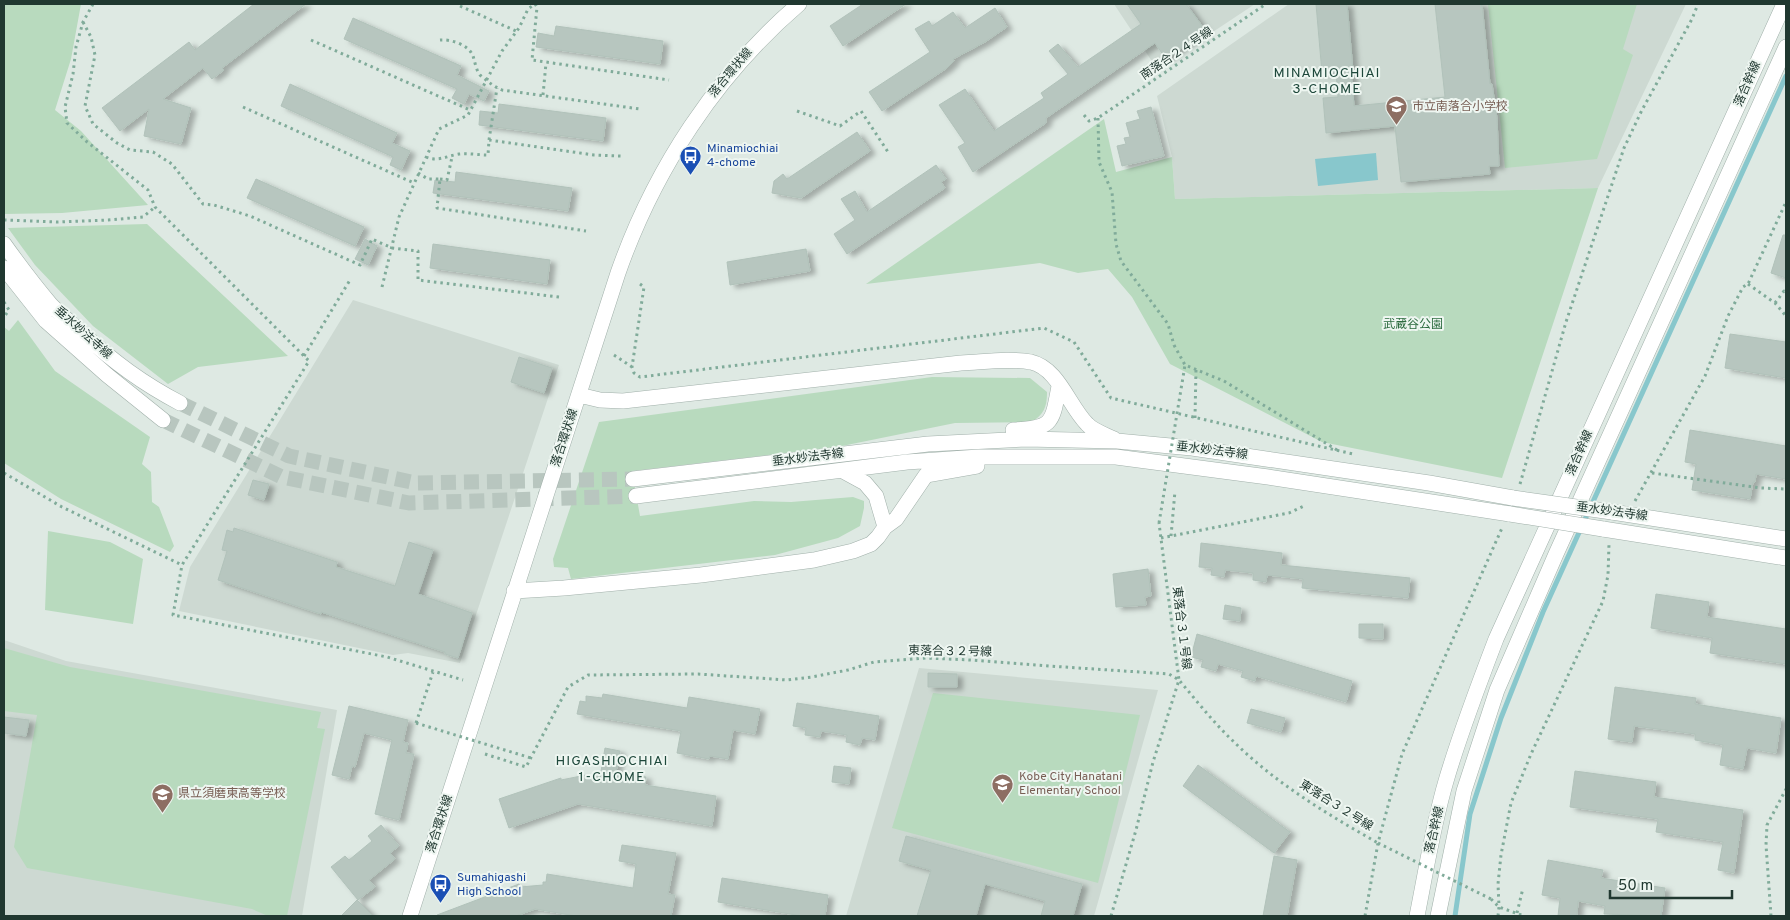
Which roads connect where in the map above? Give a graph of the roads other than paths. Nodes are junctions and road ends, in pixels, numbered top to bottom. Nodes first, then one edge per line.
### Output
1 (799, 4) edge
2 (1784, 4) edge
3 (1786, 47) edge
4 (4, 244) edge
5 (4, 268) edge
6 (1059, 386) junction
7 (579, 395) junction
8 (180, 403) tunnel mouth
9 (163, 420) tunnel mouth
10 (1117, 441) junction
11 (928, 444) junction
12 (1025, 457) junction
13 (843, 471) junction
14 (633, 479) tunnel mouth
15 (636, 496) tunnel mouth
16 (885, 527) junction
17 (1786, 539) edge
18 (1786, 558) edge
19 (514, 591) junction
20 (410, 916) edge
21 (1417, 916) edge
22 (1438, 916) edge

1 - 7 street, 落合環状線
2 - 21 street, 落合幹線
3 - 22 street, 落合幹線
4 - 8 street, 垂水妙法寺線
5 - 9 street, 垂水妙法寺線
6 - 7 street
6 - 10 street
6 - 11 street
7 - 19 street, 落合環状線
10 - 11 street, 垂水妙法寺線
10 - 17 street, 垂水妙法寺線, bridge
11 - 14 street, 垂水妙法寺線
12 - 13 street, 垂水妙法寺線
12 - 16 street
12 - 18 street, 垂水妙法寺線, bridge
13 - 15 street, 垂水妙法寺線
13 - 16 street
16 - 19 street
19 - 20 street, 落合環状線

